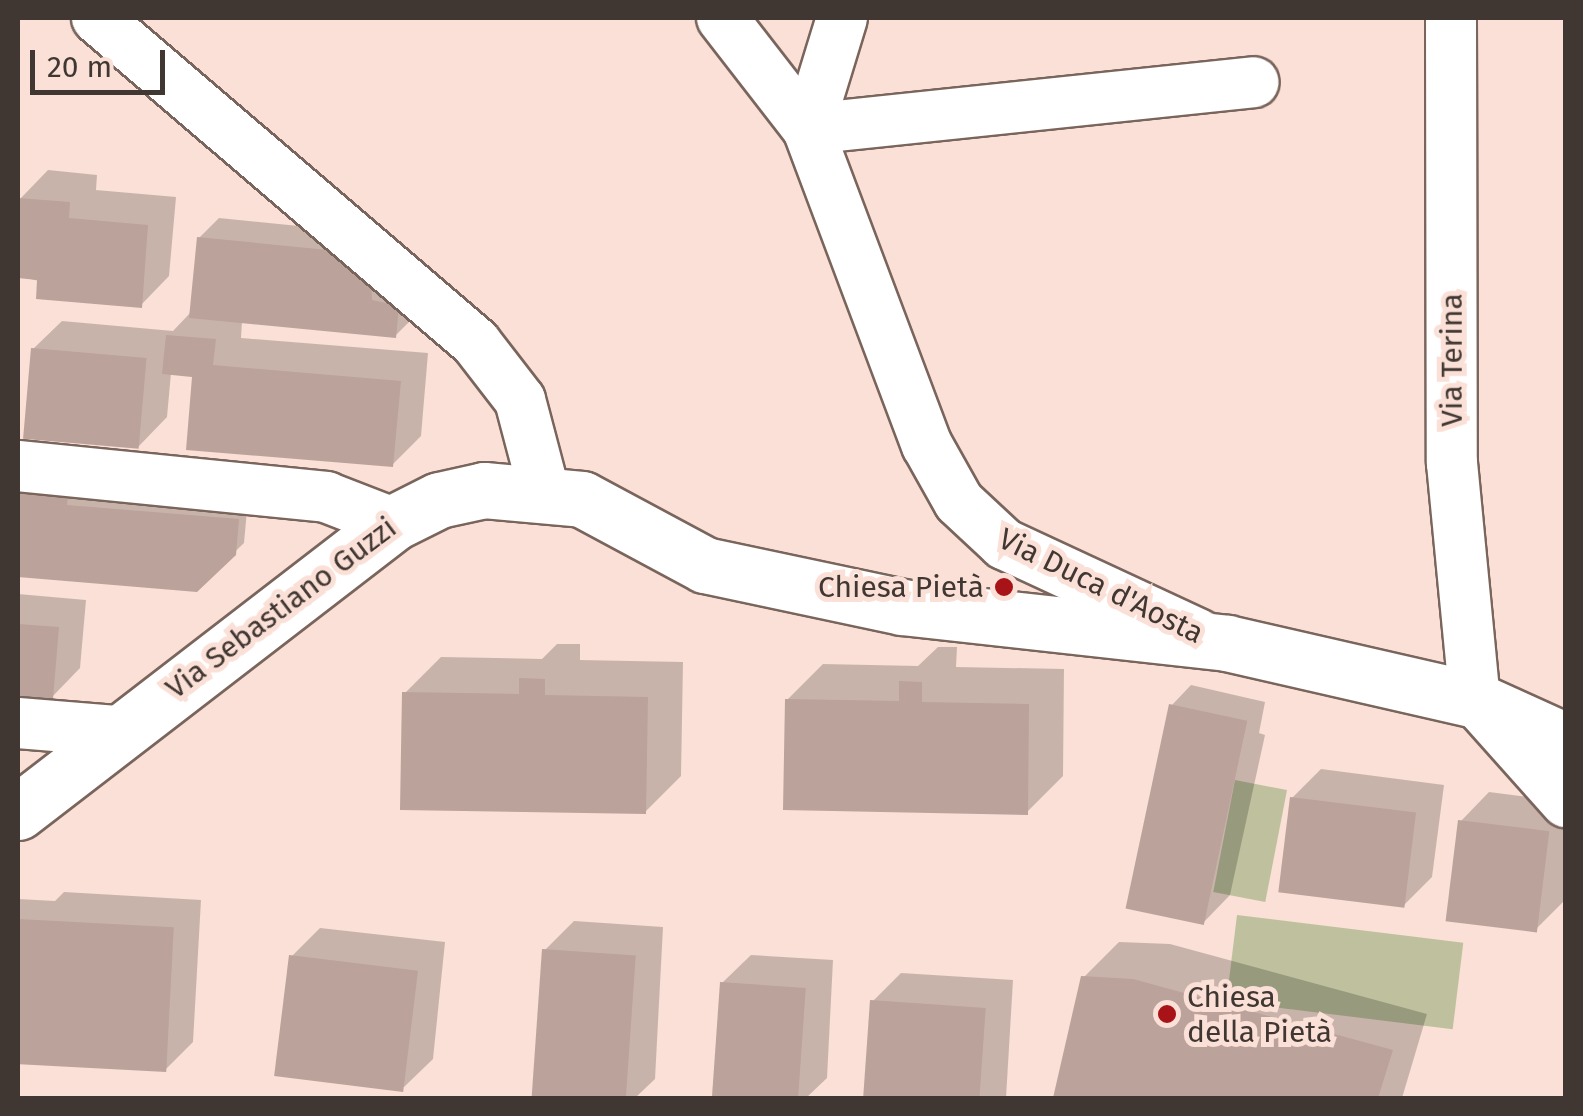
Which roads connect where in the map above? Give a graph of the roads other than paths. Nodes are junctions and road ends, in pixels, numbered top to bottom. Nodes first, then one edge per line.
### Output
1 (97, 18) edge
2 (722, 18) edge
3 (842, 18) edge
4 (1451, 18) edge
5 (1254, 82) dead end
6 (808, 129) junction
7 (18, 466) edge
8 (544, 491) junction
9 (394, 522) junction
10 (1216, 642) junction
11 (1475, 700) junction
12 (18, 723) edge
13 (116, 731) junction
14 (1566, 741) edge
15 (1566, 802) edge
16 (18, 812) edge

1 - 8 street
2 - 6 street, Via Duca d'Aosta
3 - 6 street
4 - 11 street, Via Terina
5 - 6 street
6 - 10 street, Via Duca d'Aosta
7 - 9 street
8 - 9 main road, Via Sebastiano Guzzi
8 - 10 main road, Via Sebastiano Guzzi
9 - 13 main road, Via Sebastiano Guzzi
10 - 11 main road, Via Duca d'Aosta
11 - 14 main road, Via Duca d'Aosta
11 - 15 street
12 - 13 street
13 - 16 main road, Via Sebastiano Guzzi

